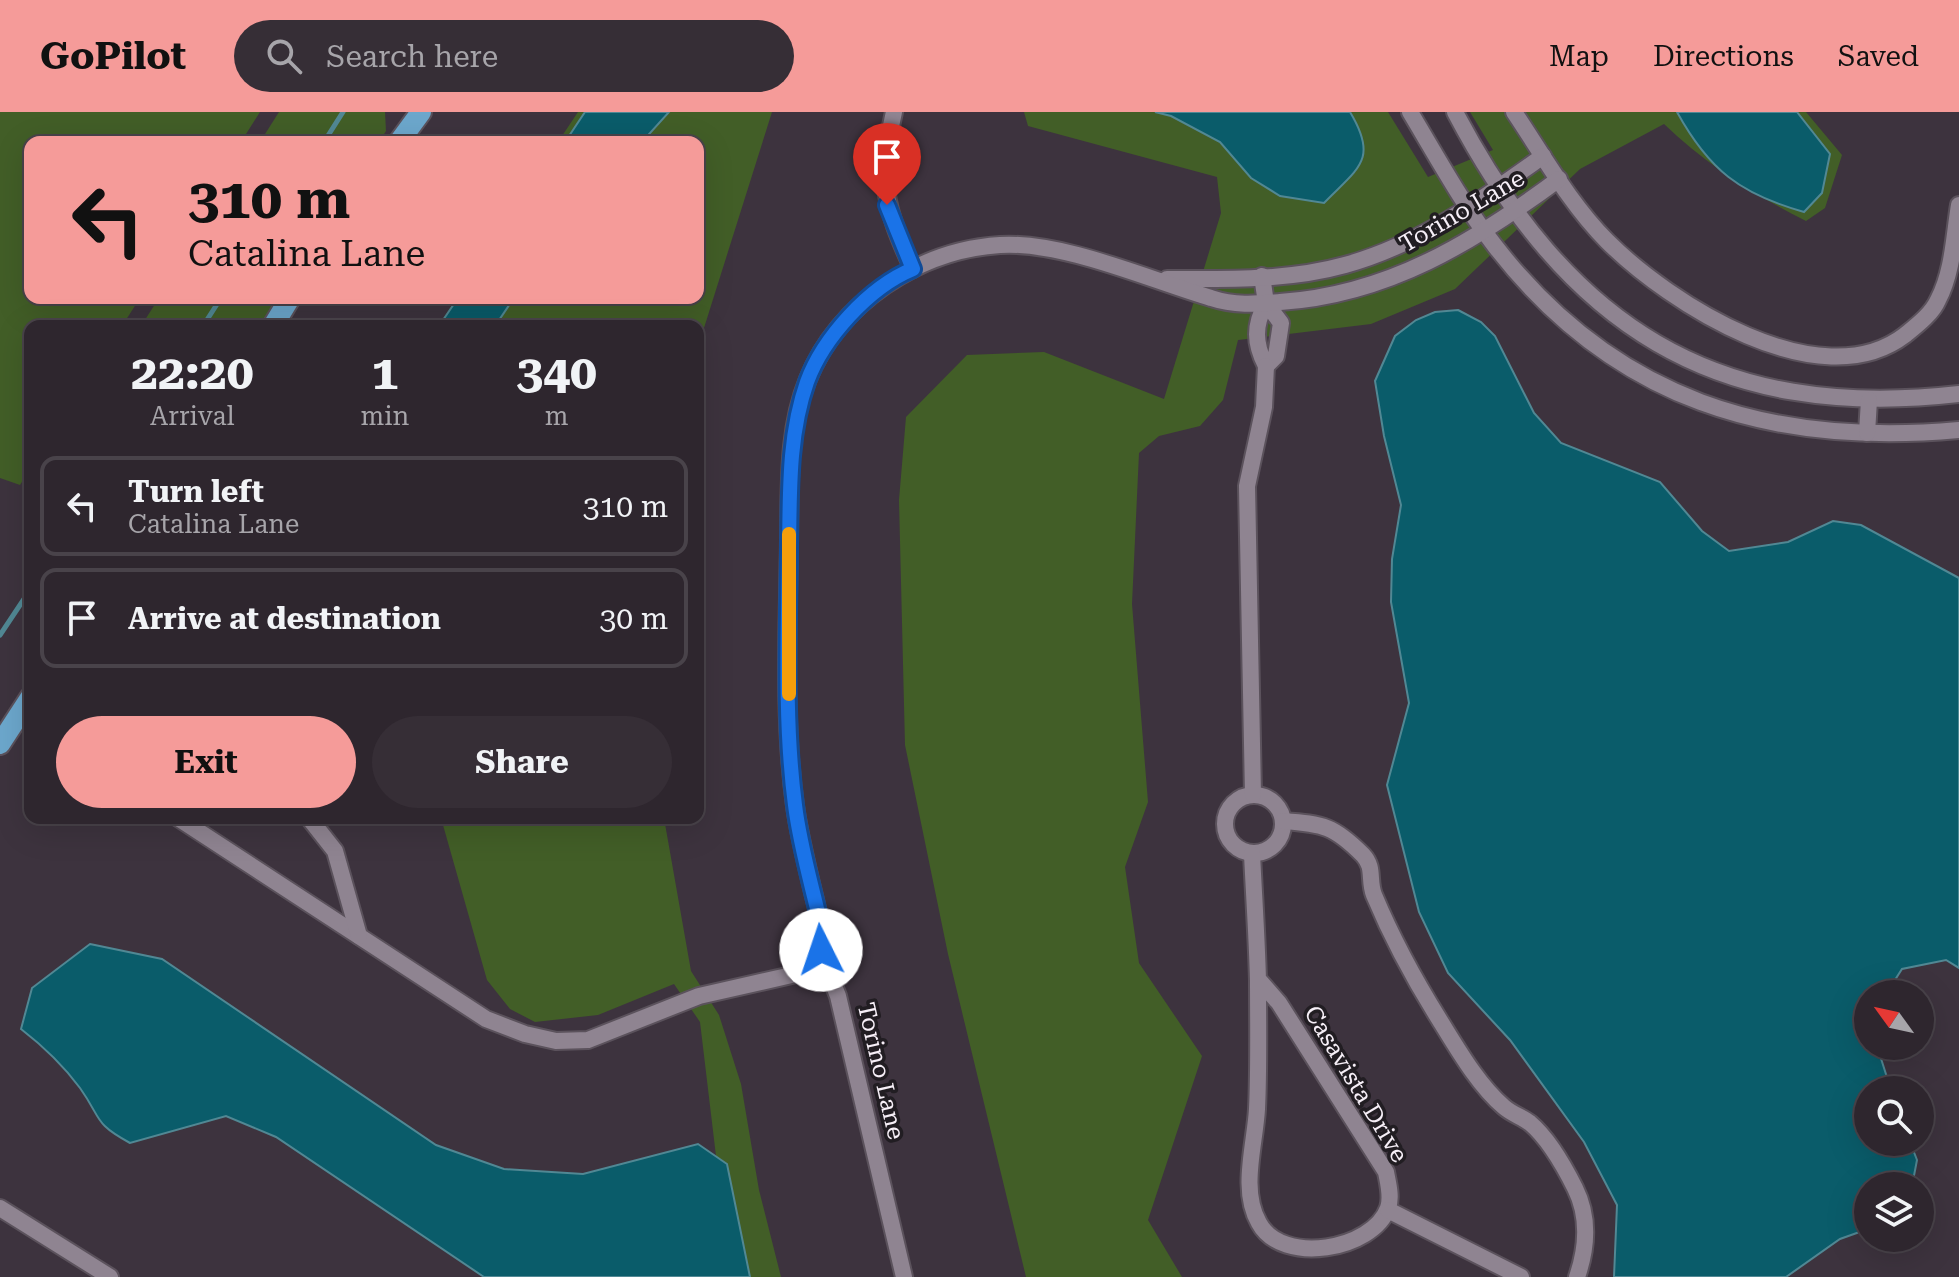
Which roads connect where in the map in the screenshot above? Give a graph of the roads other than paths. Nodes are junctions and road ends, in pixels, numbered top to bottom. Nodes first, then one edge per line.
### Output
1 (409, 112) edge
2 (421, 112) edge
3 (894, 112) edge
4 (1410, 112) edge
5 (1455, 112) edge
6 (1514, 112) edge
7 (394, 136) edge
8 (403, 136) edge
9 (1543, 156) junction
10 (1559, 179) junction
11 (1498, 188) junction
12 (1959, 205) edge
13 (1468, 207) junction
14 (1514, 212) junction
15 (1484, 230) junction
16 (913, 269) junction
17 (1262, 276) junction
18 (1153, 279) junction
19 (1266, 303) junction
20 (1959, 394) edge
21 (1869, 400) junction
22 (1959, 430) edge
23 (1867, 433) junction
24 (24, 707) edge
25 (0, 744) edge
26 (1253, 795) junction
27 (1283, 821) junction
28 (187, 824) edge
29 (314, 824) edge
30 (1252, 854) junction
31 (359, 936) junction
32 (814, 960) junction
33 (1258, 979) junction
34 (0, 1208) edge
35 (1388, 1210) junction
36 (110, 1277) edge
37 (904, 1277) edge
38 (1521, 1277) edge
39 (1577, 1277) edge

1 - 7 main road
2 - 8 main road
3 - 16 street
4 - 13 street
5 - 11 street
6 - 9 street
9 - 10 street
9 - 11 street, Torino Lane
10 - 12 street
10 - 14 street, Torino Lane
11 - 13 street, Torino Lane
11 - 14 street
13 - 15 street
13 - 17 street, Torino Lane
14 - 15 street, Torino Lane
14 - 21 street
15 - 19 street, Torino Lane
15 - 23 street
16 - 18 street, Torino Lane
16 - 32 street, Torino Lane
17 - 18 street, Torino Lane
17 - 19 street
18 - 19 street, Torino Lane
19 - 26 street
20 - 21 street
21 - 23 street
22 - 23 street
24 - 25 main road
26 - 27 street
26 - 30 street
27 - 30 street
27 - 39 street
28 - 31 street
29 - 31 street
30 - 33 street
31 - 32 street
32 - 37 street, Torino Lane
33 - 35 street, Casavista Drive
33 - 35 street
34 - 36 street
35 - 38 street

